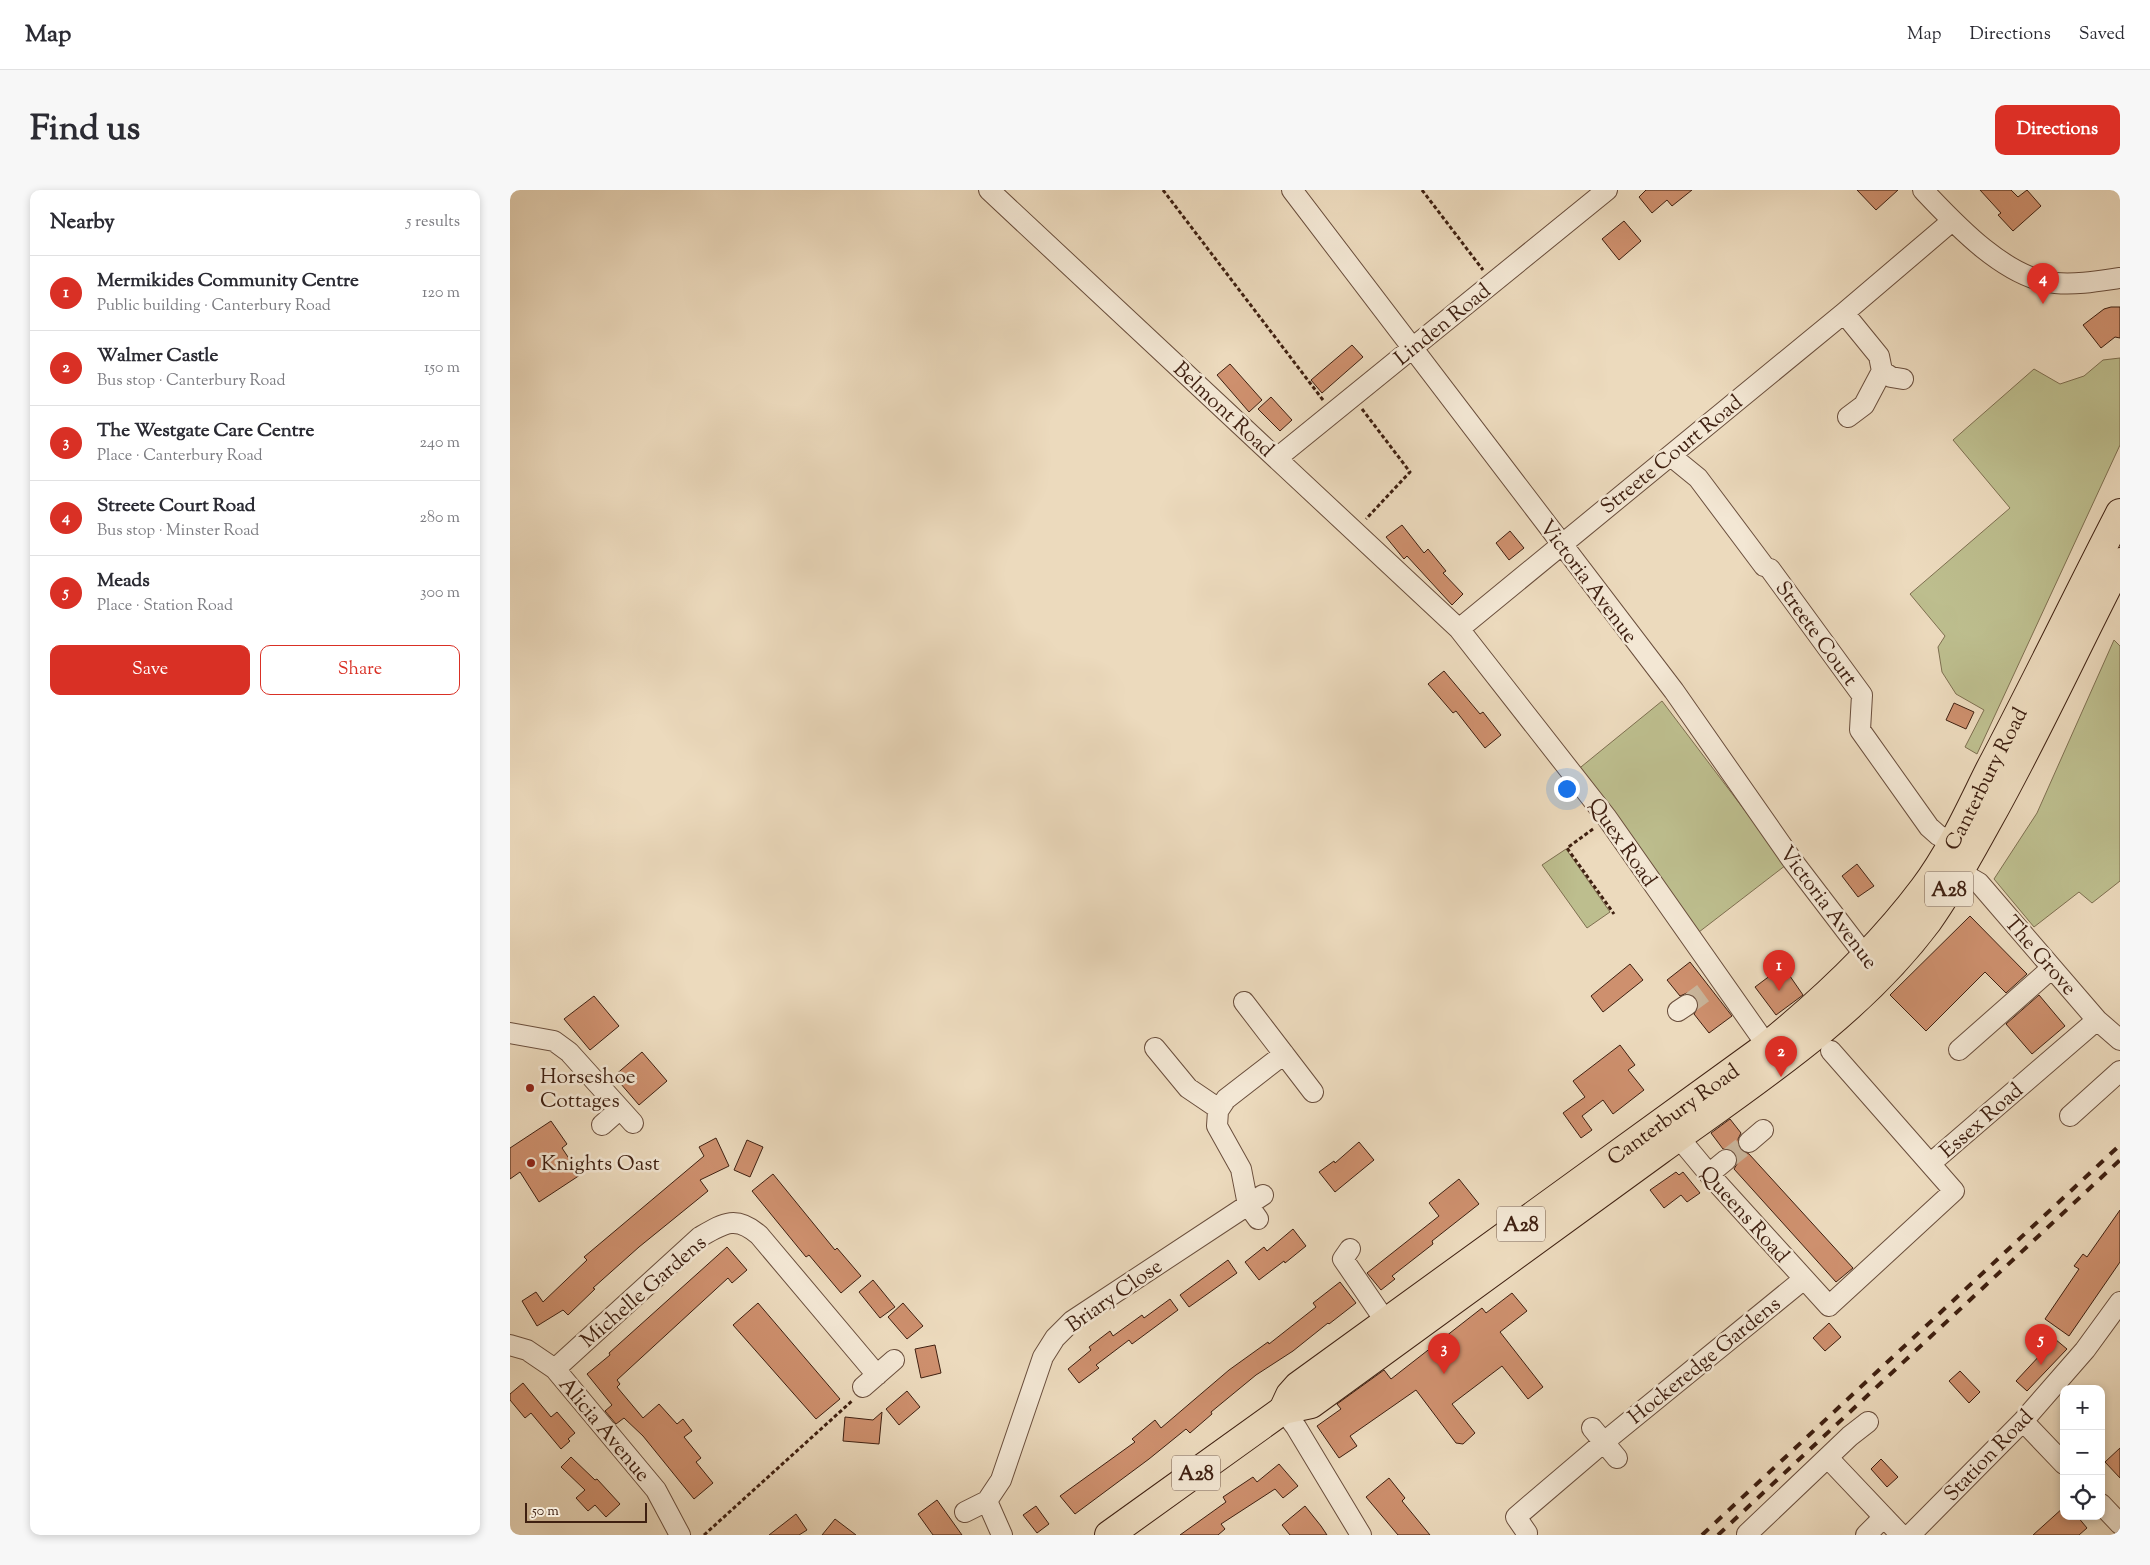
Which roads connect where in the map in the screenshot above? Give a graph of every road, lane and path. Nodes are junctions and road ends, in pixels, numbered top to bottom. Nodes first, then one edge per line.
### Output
1 (988, 190) edge
2 (1162, 190) edge
3 (1292, 190) edge
4 (1422, 190) edge
5 (1607, 190) edge
6 (1923, 190) edge
7 (1952, 221) junction
8 (2120, 278) edge
9 (1493, 283) junction
10 (1844, 313) junction
11 (1412, 349) junction
12 (1882, 371) junction
13 (1904, 379) dead end
14 (1353, 397) junction
15 (1333, 413) junction
16 (1848, 418) dead end
17 (1670, 456) junction
18 (1277, 458) junction
19 (2120, 513) edge
20 (1355, 532) junction
21 (1561, 543) junction
22 (2120, 562) edge
23 (1459, 629) junction
24 (1607, 818) junction
25 (1952, 842) junction
26 (1960, 872) junction
27 (1614, 914) dead end
28 (1874, 966) junction
29 (2052, 968) junction
30 (1244, 1002) dead end
31 (2098, 1020) junction
32 (510, 1033) edge
33 (2120, 1040) edge
34 (1155, 1048) dead end
35 (1959, 1050) dead end
36 (1831, 1051) dead end
37 (1284, 1054) junction
38 (1773, 1054) junction
39 (2120, 1071) edge
40 (1313, 1092) dead end
41 (1219, 1109) junction
42 (2070, 1116) dead end
43 (602, 1125) dead end
44 (1671, 1128) junction
45 (1726, 1160) tunnel mouth
46 (1931, 1163) junction
47 (1709, 1174) junction
48 (1350, 1249) dead end
49 (1479, 1268) junction
50 (1804, 1279) junction
51 (2120, 1302) edge
52 (1829, 1306) joint
53 (1386, 1322) junction
54 (510, 1345) edge
55 (894, 1360) dead end
56 (555, 1369) junction
57 (870, 1381) junction
58 (1283, 1410) junction
59 (2022, 1420) junction
60 (1868, 1422) dead end
61 (1598, 1435) junction
62 (1617, 1458) dead end
63 (1828, 1458) junction
64 (2060, 1460) edge
65 (987, 1500) junction
66 (2105, 1508) edge
67 (965, 1512) dead end
68 (1883, 1518) junction
69 (2120, 1524) edge
70 (1528, 1532) dead end
71 (1747, 1534) edge
72 (680, 1535) edge
73 (704, 1535) edge
74 (1002, 1535) edge
75 (1109, 1535) edge
76 (1361, 1535) edge
77 (1866, 1535) edge
78 (1901, 1535) edge
79 (1910, 1535) edge

1 - 18 street, Belmont Road
2 - 15 path
3 - 11 street, Victoria Avenue
4 - 9 path
5 - 9 street, Linden Road
6 - 7 street
7 - 8 street
7 - 10 street, Streete Court Road
9 - 11 street, Linden Road
10 - 12 street
10 - 17 street, Streete Court Road
11 - 14 street, Linden Road
11 - 21 street, Victoria Avenue
12 - 13 street
12 - 16 street
14 - 15 street, Linden Road
14 - 20 path
15 - 18 street, Linden Road
17 - 21 street, Streete Court Road
17 - 25 street, Streete Court
18 - 20 street, Belmont Road
19 - 25 highway, Canterbury Road / A28
20 - 23 street, Belmont Road
21 - 23 street, Streete Court Road
21 - 28 street, Victoria Avenue
22 - 26 highway, Canterbury Road / A28
23 - 24 street, Quex Road
24 - 27 path
24 - 38 street, Quex Road
25 - 26 street
25 - 28 highway, Canterbury Road / A28
26 - 28 highway, Canterbury Road / A28
26 - 29 street, The Grove
28 - 38 highway, Canterbury Road / A28
29 - 31 street, The Grove
29 - 35 street
30 - 37 street
31 - 33 street, The Grove
31 - 46 street, Essex Road
32 - 43 street
34 - 41 street
36 - 46 street
37 - 40 street
37 - 41 street
38 - 44 highway, Canterbury Road / A28
39 - 42 street
41 - 65 street, Briary Close
44 - 47 street, Queens Road
44 - 49 highway, Canterbury Road / A28
45 - 47 street
46 - 52 street, Essex Road
47 - 50 street, Queens Road
48 - 53 street
49 - 53 highway, Canterbury Road / A28
49 - 58 highway, Canterbury Road / A28
50 - 52 street, Queens Road
50 - 61 street, Hockeredge Gardens
51 - 59 street, Station Road
53 - 58 highway, Canterbury Road / A28
54 - 56 street, Alicia Avenue
55 - 57 street
56 - 57 street, Michelle Gardens
56 - 72 street, Alicia Avenue
57 - 73 path
58 - 75 highway, Canterbury Road / A28
58 - 76 street
59 - 64 street
59 - 79 street, Station Road
60 - 63 street
61 - 62 street
61 - 70 street, Hockeredge Gardens
63 - 68 street
63 - 71 street
65 - 67 street, Briary Close
65 - 74 street
66 - 69 street
68 - 77 street
68 - 78 street

